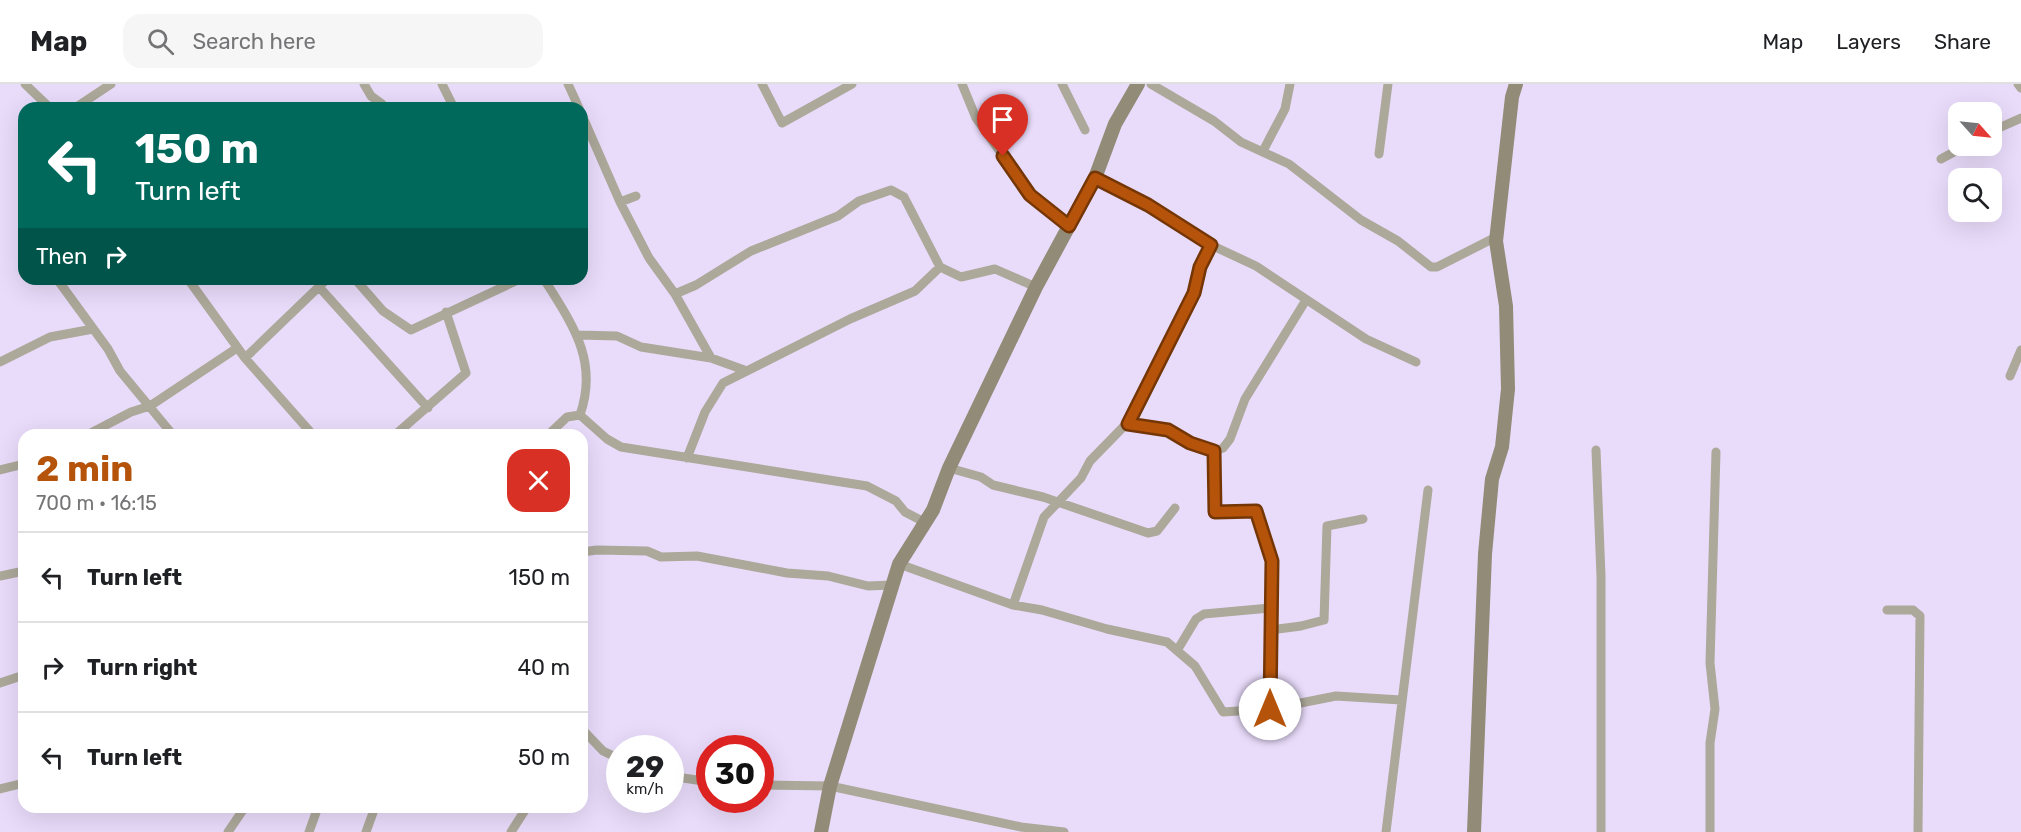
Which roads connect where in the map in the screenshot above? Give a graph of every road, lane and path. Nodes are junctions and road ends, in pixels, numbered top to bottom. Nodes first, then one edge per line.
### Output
1 (25, 84) edge
2 (111, 84) edge
3 (364, 84) edge
4 (442, 84) edge
5 (568, 84) edge
6 (762, 84) edge
7 (852, 84) edge
8 (962, 84) edge
9 (1062, 84) edge
10 (1138, 84) edge
11 (1150, 84) edge
12 (1290, 84) edge
13 (1388, 84) edge
14 (1516, 84) edge
15 (2018, 84) edge
16 (2021, 88) edge
17 (44, 102) edge
18 (84, 102) edge
19 (379, 102) edge
20 (451, 102) edge
21 (576, 102) edge
22 (2021, 118) edge
23 (2002, 127) edge
24 (588, 129) edge
25 (1085, 130) dead end
26 (1263, 151) junction
27 (1379, 154) dead end
28 (1948, 155) edge
29 (1941, 159) dead end
30 (1095, 178) junction
31 (636, 196) dead end
32 (620, 202) junction
33 (1069, 226) junction
34 (1496, 237) junction
35 (1211, 245) junction
36 (940, 267) junction
37 (61, 285) edge
38 (193, 285) edge
39 (322, 285) edge
40 (360, 285) edge
41 (507, 285) edge
42 (548, 285) edge
43 (1036, 287) junction
44 (320, 288) junction
45 (675, 294) junction
46 (1306, 300) junction
47 (446, 312) junction
48 (93, 329) junction
49 (578, 335) junction
50 (237, 348) junction
51 (2021, 350) edge
52 (245, 358) junction
53 (715, 360) junction
54 (0, 362) edge
55 (1416, 362) dead end
56 (747, 371) junction
57 (2010, 376) dead end
58 (723, 383) junction
59 (150, 406) junction
60 (428, 408) junction
61 (579, 415) junction
62 (1128, 424) junction
63 (98, 429) edge
64 (168, 429) edge
65 (309, 429) edge
66 (402, 429) edge
67 (554, 429) edge
68 (1596, 450) dead end
69 (1214, 451) junction
70 (1716, 452) dead end
71 (687, 458) junction
72 (18, 466) edge
73 (949, 468) junction
74 (0, 470) edge
75 (1428, 490) dead end
76 (1059, 502) junction
77 (1175, 508) dead end
78 (1363, 519) dead end
79 (926, 523) junction
80 (588, 551) edge
81 (899, 564) junction
82 (18, 572) edge
83 (0, 576) edge
84 (892, 585) junction
85 (1013, 605) junction
86 (1270, 608) junction
87 (1887, 610) dead end
88 (1270, 630) junction
89 (1178, 649) junction
90 (18, 677) edge
91 (0, 683) edge
92 (1401, 700) junction
93 (1270, 709) junction
94 (588, 736) edge
95 (606, 752) edge
96 (18, 784) edge
97 (774, 785) edge
98 (830, 786) junction
99 (0, 789) edge
100 (241, 813) edge
101 (316, 813) edge
102 (373, 813) edge
103 (523, 813) edge
104 (1042, 831) edge
105 (228, 832) edge
106 (309, 832) edge
107 (366, 832) edge
108 (511, 832) edge
109 (821, 832) edge
110 (1064, 832) edge
111 (1386, 832) edge
112 (1474, 832) edge
113 (1601, 832) edge
114 (1710, 832) edge
115 (1918, 832) edge

1 - 17 street
2 - 18 street
3 - 19 street
4 - 20 street
5 - 21 street
6 - 7 street
8 - 33 street
9 - 25 street
10 - 30 street
11 - 26 street
12 - 26 street
13 - 27 street
14 - 34 street
15 - 16 street
22 - 23 street
24 - 32 street
26 - 34 street
28 - 29 street
30 - 33 street
30 - 35 street
31 - 32 street
32 - 45 street
33 - 43 street
34 - 112 street
35 - 46 street
35 - 62 street
36 - 43 street
36 - 45 street
36 - 56 street
37 - 48 street
38 - 50 street
39 - 44 street
40 - 47 street
41 - 47 street
42 - 49 street
43 - 73 street
44 - 52 street
44 - 60 street
45 - 53 street
46 - 55 street
46 - 69 street
47 - 60 street
48 - 54 street
48 - 59 street
49 - 53 street
49 - 61 street
50 - 52 street
50 - 59 street
51 - 57 street
52 - 65 street
53 - 56 street
53 - 58 street
56 - 58 street
58 - 71 street
59 - 63 street
59 - 64 street
60 - 66 street
61 - 67 street
61 - 71 street
62 - 69 street
62 - 76 street
68 - 113 street
69 - 86 street
70 - 114 street
71 - 79 street
72 - 74 street
73 - 76 street
73 - 79 street
75 - 92 street
76 - 77 street
76 - 85 street
78 - 88 street
79 - 81 street
80 - 84 street
81 - 84 street
81 - 85 street
82 - 83 street
84 - 98 street
85 - 89 street
86 - 88 street
86 - 89 street
87 - 115 street
88 - 93 street
89 - 93 street
90 - 91 street
92 - 93 street
92 - 111 street
94 - 95 street
96 - 99 street
97 - 98 street
98 - 104 street
98 - 109 street
100 - 105 street
101 - 106 street
102 - 107 street
103 - 108 street
104 - 110 street

